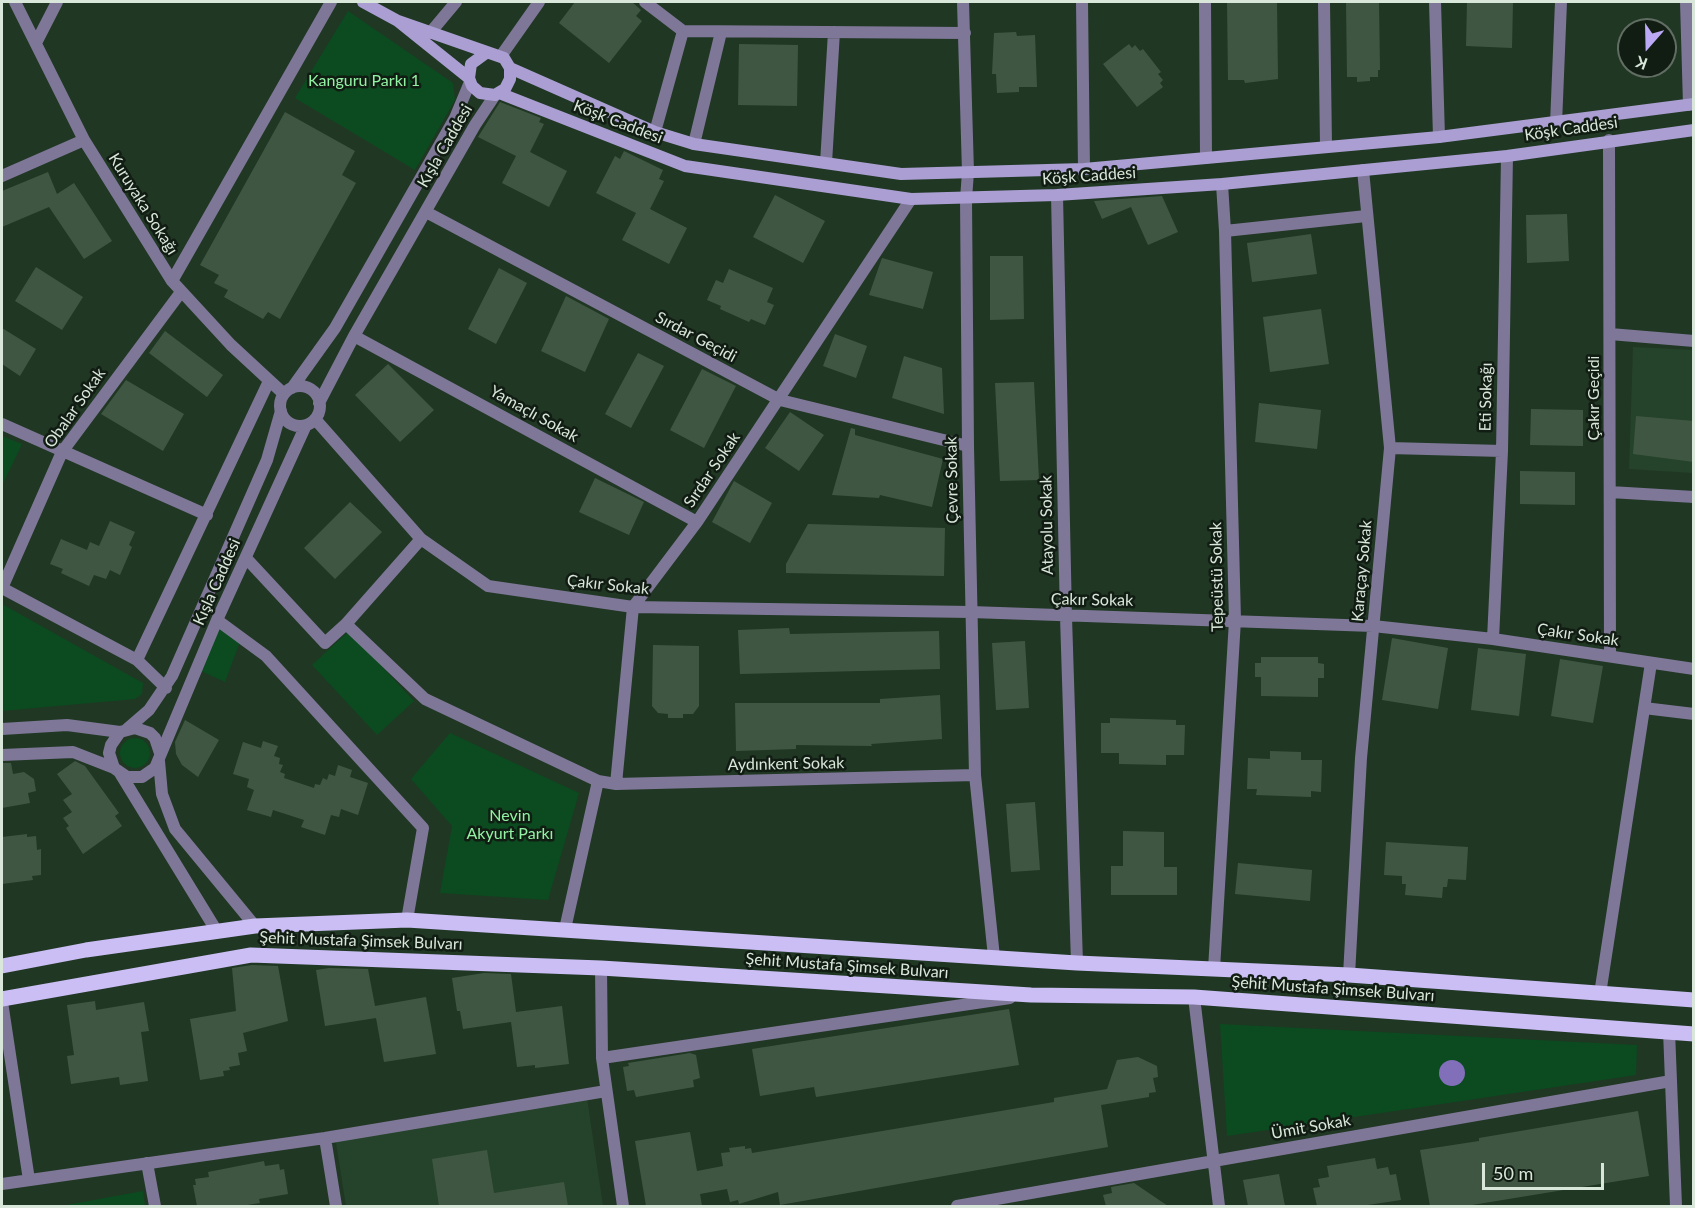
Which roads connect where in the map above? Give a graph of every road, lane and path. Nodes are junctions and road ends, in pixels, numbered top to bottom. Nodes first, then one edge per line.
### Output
1 (15, 2) edge
2 (57, 2) edge
3 (331, 2) edge
4 (363, 2) edge
5 (456, 2) edge
6 (539, 2) edge
7 (645, 2) edge
8 (963, 2) edge
9 (1082, 2) edge
10 (1205, 2) edge
11 (1324, 2) edge
12 (1435, 2) edge
13 (1561, 2) edge
14 (1686, 2) edge
15 (398, 21) junction
16 (683, 31) junction
17 (721, 32) junction
18 (834, 32) junction
19 (430, 33) junction
20 (965, 33) junction
21 (36, 43) junction
22 (486, 53) junction
23 (501, 56) junction
24 (510, 68) junction
25 (470, 80) junction
26 (497, 94) junction
27 (1691, 104) edge
28 (1556, 124) junction
29 (1694, 130) edge
30 (655, 132) junction
31 (1439, 137) junction
32 (84, 140) junction
33 (1609, 140) junction
34 (694, 144) junction
35 (1326, 146) junction
36 (1507, 156) junction
37 (1206, 158) junction
38 (825, 163) junction
39 (1084, 169) junction
40 (1363, 170) junction
41 (968, 172) junction
42 (2, 176) edge
43 (1222, 184) junction
44 (1057, 195) junction
45 (911, 199) junction
46 (966, 199) junction
47 (426, 212) junction
48 (1366, 216) junction
49 (1225, 231) junction
50 (172, 281) junction
51 (181, 292) junction
52 (1610, 334) junction
53 (354, 336) junction
54 (1694, 341) edge
55 (269, 381) junction
56 (288, 391) junction
57 (780, 400) junction
58 (319, 403) junction
59 (281, 411) junction
60 (310, 422) junction
61 (2, 424) edge
62 (968, 446) junction
63 (1390, 448) junction
64 (1502, 451) junction
65 (62, 452) junction
66 (1610, 492) junction
67 (1694, 497) edge
68 (207, 515) junction
69 (697, 522) junction
70 (421, 539) junction
71 (246, 558) junction
72 (2, 588) edge
73 (633, 607) junction
74 (970, 612) junction
75 (1066, 617) junction
76 (1235, 620) junction
77 (217, 621) junction
78 (346, 624) junction
79 (1373, 626) junction
80 (1493, 639) junction
81 (1610, 656) junction
82 (137, 660) junction
83 (1651, 663) junction
84 (1694, 669) edge
85 (166, 688) junction
86 (1644, 708) junction
87 (1694, 714) edge
88 (2, 729) edge
89 (123, 731) junction
90 (2, 755) edge
91 (159, 757) junction
92 (117, 770) junction
93 (975, 775) junction
94 (598, 781) junction
95 (616, 784) junction
96 (407, 920) junction
97 (255, 926) junction
98 (565, 929) junction
99 (216, 930) junction
100 (994, 957) junction
101 (1077, 963) junction
102 (2, 966) edge
103 (601, 968) junction
104 (1214, 969) junction
105 (1349, 975) junction
106 (1600, 994) junction
107 (1031, 995) junction
108 (1194, 997) junction
109 (2, 1000) edge
110 (1694, 1000) edge
111 (1669, 1031) junction
112 (1694, 1034) edge
113 (602, 1058) junction
114 (1671, 1081) junction
115 (606, 1091) junction
116 (325, 1138) junction
117 (1215, 1161) junction
118 (147, 1163) junction
119 (29, 1180) junction
120 (2, 1184) edge
121 (155, 1206) edge
122 (336, 1206) edge
123 (623, 1206) edge
124 (957, 1206) edge
125 (1219, 1206) edge
126 (1676, 1206) edge

1 - 21 street, Kuruyaka Sokağı
2 - 21 street
3 - 50 street
4 - 15 street
5 - 19 street
6 - 23 street
7 - 16 street
8 - 20 street, Çevre Sokak
9 - 39 street
10 - 37 street
11 - 35 street
12 - 31 street
13 - 28 street
14 - 27 street
15 - 19 street
15 - 25 street
16 - 17 street
16 - 30 street
17 - 18 street
17 - 34 street
18 - 20 street
18 - 38 street
19 - 22 street
20 - 41 street, Çevre Sokak
21 - 32 street, Kuruyaka Sokağı
22 - 23 street
22 - 25 street
23 - 24 street
24 - 26 street
24 - 30 street, Köşk Caddesi
25 - 26 street
25 - 56 street, Kışla Caddesi
26 - 45 street, Köşk Caddesi
26 - 47 street, Kışla Caddesi
27 - 28 street, Köşk Caddesi
28 - 31 street, Köşk Caddesi
29 - 33 street, Köşk Caddesi
30 - 34 street, Köşk Caddesi
31 - 35 street, Köşk Caddesi
32 - 42 street
32 - 50 street, Kuruyaka Sokağı
33 - 36 street, Köşk Caddesi
33 - 52 street, Çakır Geçidi
34 - 38 street, Köşk Caddesi
35 - 37 street, Köşk Caddesi
36 - 40 street, Köşk Caddesi
36 - 64 street, Eti Sokağı
37 - 39 street, Köşk Caddesi
38 - 41 street, Köşk Caddesi
39 - 41 street, Köşk Caddesi
40 - 43 street, Köşk Caddesi
40 - 48 street, Karaçay Sokak
41 - 46 street, Çevre Sokak
43 - 44 street, Köşk Caddesi
43 - 49 street, Tepeüstü Sokak
44 - 46 street, Köşk Caddesi
44 - 75 street, Atayolu Sokak
45 - 46 street, Köşk Caddesi
45 - 57 street, Sırdar Sokak
46 - 62 street, Çevre Sokak
47 - 53 street, Kışla Caddesi
47 - 57 street, Sırdar Geçidi
48 - 49 street
48 - 63 street, Karaçay Sokak
49 - 76 street, Tepeüstü Sokak
50 - 51 street, Kuruyaka Sokağı
51 - 55 street, Kuruyaka Sokağı
51 - 65 street, Obalar Sokak
52 - 54 street
52 - 66 street, Çakır Geçidi
53 - 58 street, Kışla Caddesi
53 - 69 street, Yamaçlı Sokak
55 - 56 street, Kuruyaka Sokağı
55 - 68 street
56 - 58 street
56 - 59 street
57 - 62 street, Sırdar Geçidi
57 - 69 street, Sırdar Sokak
58 - 60 street
59 - 60 street
59 - 85 street, Kışla Caddesi
60 - 70 street
60 - 71 street, Kışla Caddesi
61 - 65 street
62 - 74 street, Çevre Sokak
63 - 64 street
63 - 79 street, Karaçay Sokak
64 - 80 street, Eti Sokağı
65 - 68 street
65 - 72 street, Obalar Sokak
66 - 67 street
66 - 81 street, Çakır Geçidi
68 - 82 street
69 - 73 street, Sırdar Sokak
70 - 73 street, Çakır Sokak
70 - 78 street
71 - 77 street, Kışla Caddesi
71 - 78 street
72 - 82 street
73 - 74 street, Çakır Sokak
73 - 95 street
74 - 75 street, Çakır Sokak
74 - 93 street, Çevre Sokak
75 - 76 street, Çakır Sokak
75 - 101 street, Atayolu Sokak
76 - 79 street, Çakır Sokak
76 - 104 street, Tepeüstü Sokak
77 - 91 street, Kışla Caddesi
77 - 96 street
78 - 94 street, Aydınkent Sokak
79 - 80 street, Çakır Sokak
79 - 105 street, Karaçay Sokak
80 - 81 street, Çakır Sokak
81 - 83 street, Çakır Sokak
82 - 85 street
83 - 84 street, Çakır Sokak
83 - 86 street
85 - 89 street, Kışla Caddesi
86 - 87 street
86 - 106 street
88 - 89 street
89 - 91 street
89 - 92 street
90 - 92 street
91 - 92 street
91 - 97 street
92 - 99 street
93 - 95 street, Aydınkent Sokak
93 - 100 street, Çevre Sokak
94 - 95 street, Aydınkent Sokak
94 - 98 street
96 - 97 main road, Şehit Mustafa Şimsek Bulvarı
96 - 98 main road, Şehit Mustafa Şimsek Bulvarı
97 - 99 main road, Şehit Mustafa Şimsek Bulvarı
98 - 100 main road, Şehit Mustafa Şimsek Bulvarı
99 - 102 main road, Şehit Mustafa Şimsek Bulvarı
100 - 101 main road, Şehit Mustafa Şimsek Bulvarı
101 - 104 main road, Şehit Mustafa Şimsek Bulvarı
103 - 107 main road, Şehit Mustafa Şimsek Bulvarı
103 - 109 main road, Şehit Mustafa Şimsek Bulvarı
103 - 113 street
104 - 105 main road, Şehit Mustafa Şimsek Bulvarı
105 - 106 main road, Şehit Mustafa Şimsek Bulvarı
106 - 110 main road, Şehit Mustafa Şimsek Bulvarı
107 - 108 main road, Şehit Mustafa Şimsek Bulvarı
107 - 113 street
108 - 111 main road, Şehit Mustafa Şimsek Bulvarı
108 - 117 street
109 - 119 street
111 - 112 main road, Şehit Mustafa Şimsek Bulvarı
111 - 114 street
113 - 115 street
114 - 117 street, Ümit Sokak
114 - 126 street
115 - 116 street
115 - 123 street
116 - 118 street
116 - 122 street
117 - 124 street, Ümit Sokak
117 - 125 street
118 - 119 street
118 - 121 street
119 - 120 street

